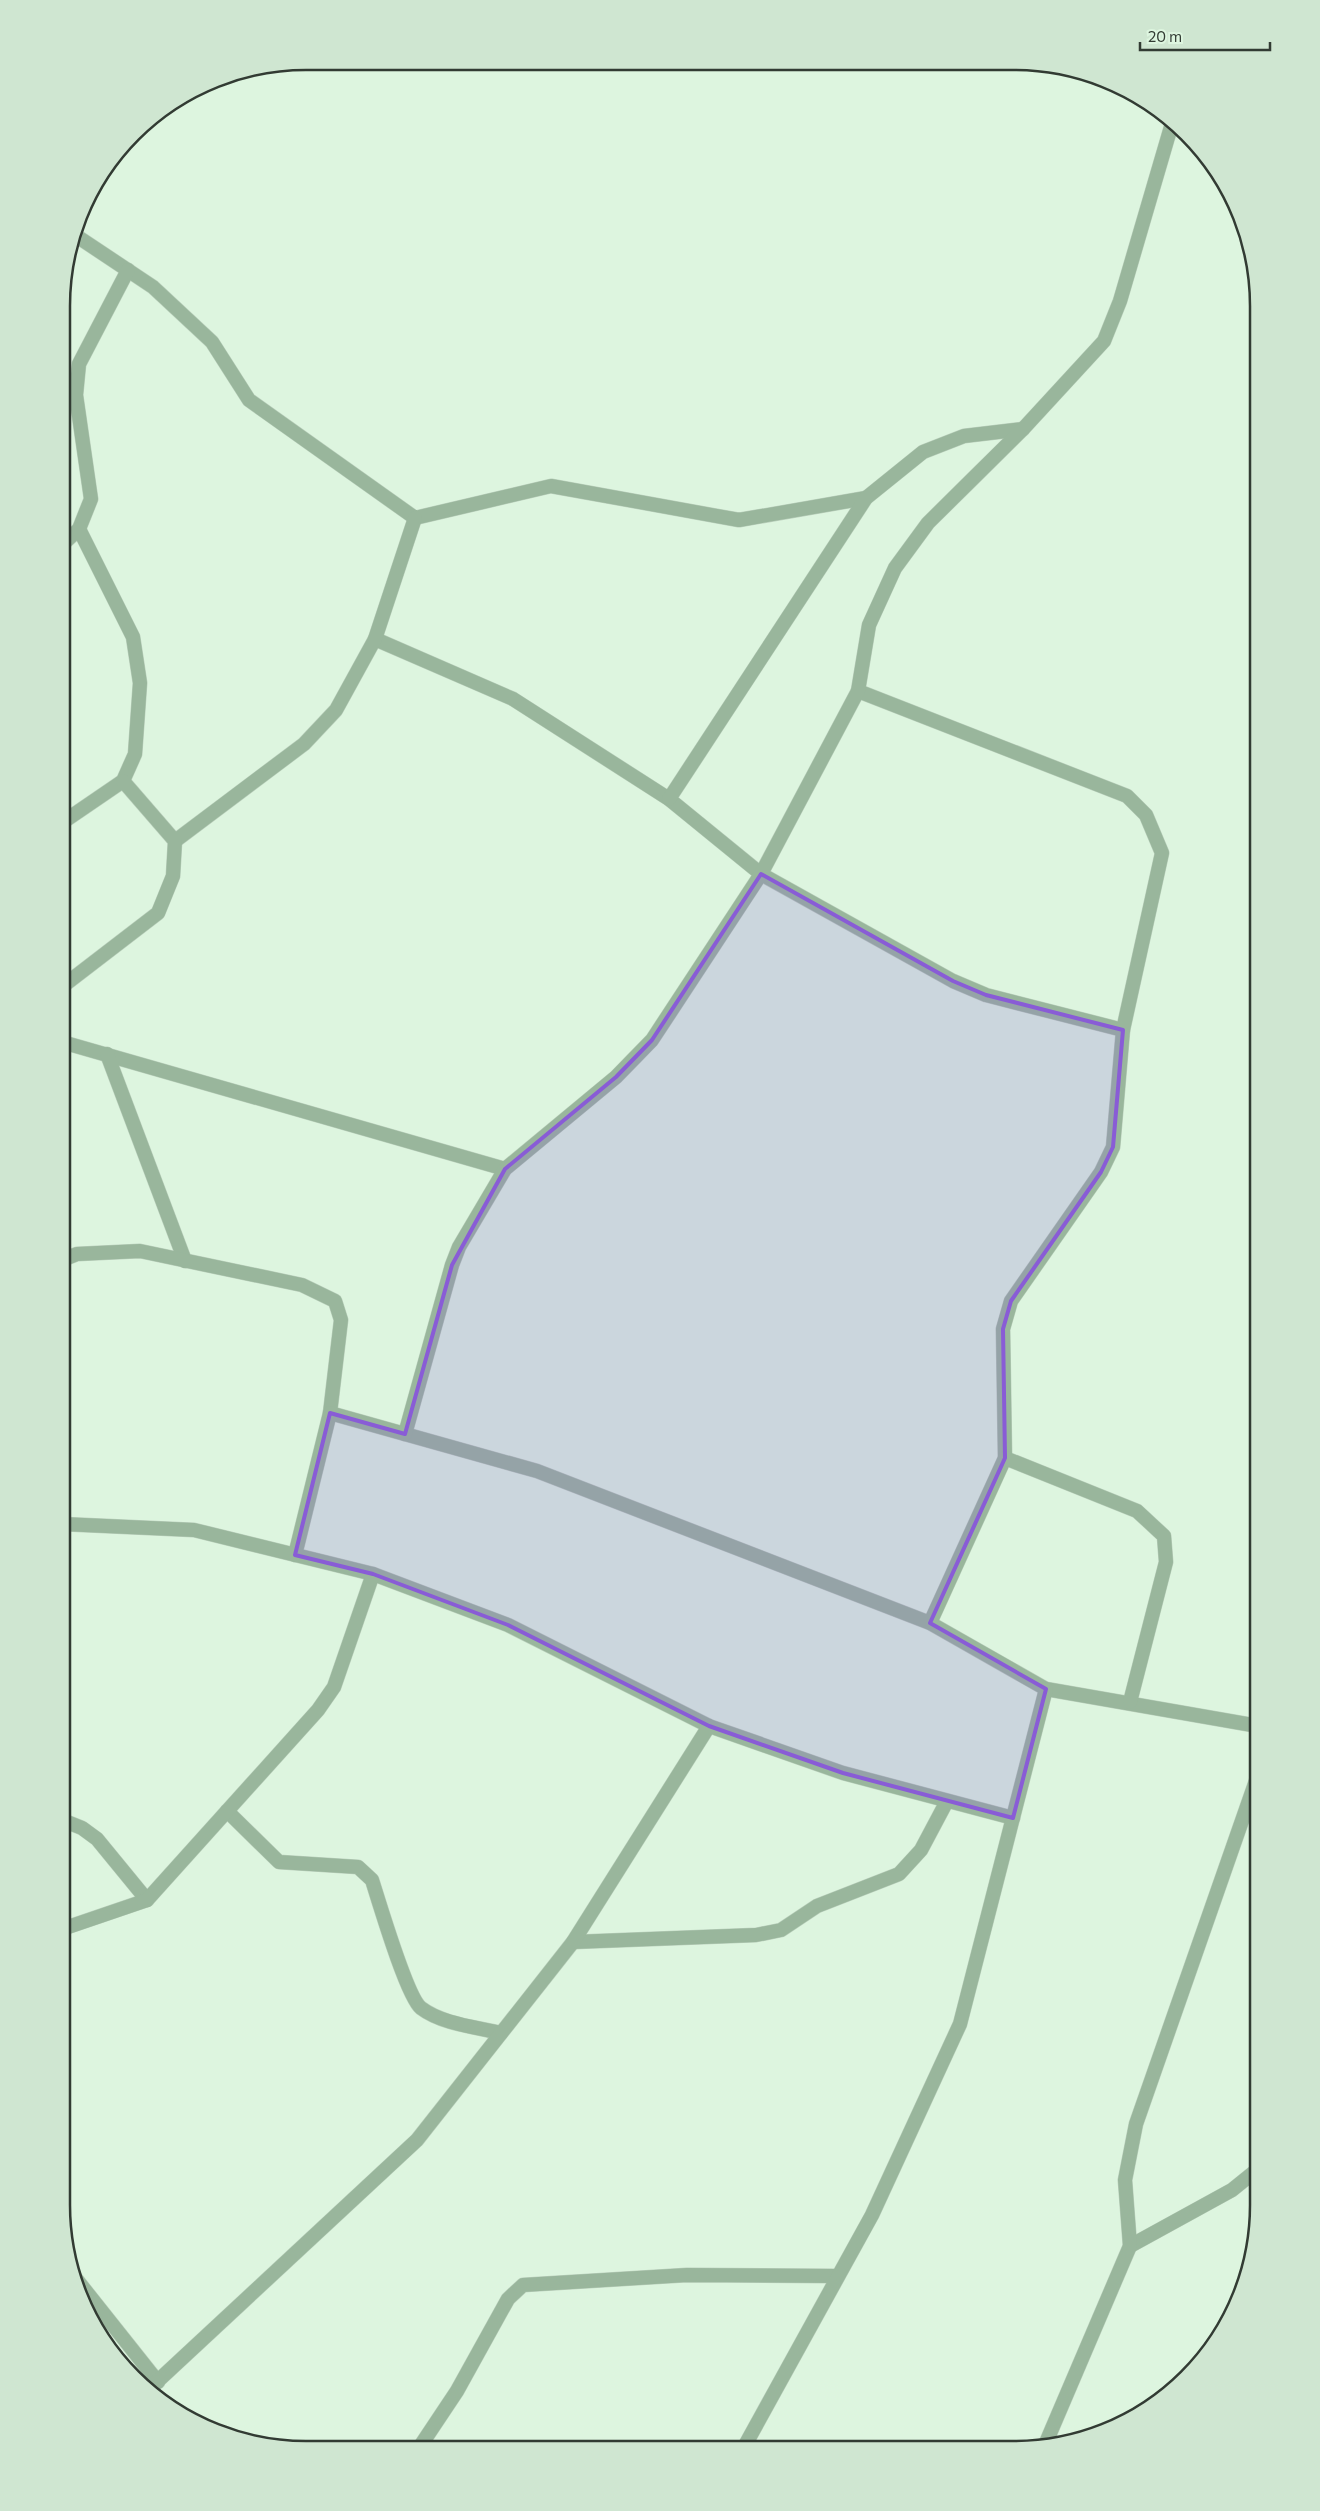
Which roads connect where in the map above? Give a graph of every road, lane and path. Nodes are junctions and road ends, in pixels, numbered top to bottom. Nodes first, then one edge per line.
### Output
1 (1170, 129) edge
2 (80, 238) edge
3 (128, 270) junction
4 (1023, 429) junction
5 (866, 498) junction
6 (415, 518) junction
7 (79, 528) junction
8 (70, 537) edge
9 (376, 639) junction
10 (858, 691) junction
11 (123, 781) junction
12 (669, 799) junction
13 (70, 817) edge
14 (175, 841) junction
15 (761, 874) junction
16 (70, 980) edge
17 (1123, 1030) junction
18 (70, 1044) edge
19 (107, 1054) junction
20 (505, 1169) junction
21 (70, 1257) edge
22 (185, 1261) junction
23 (330, 1413) junction
24 (405, 1434) junction
25 (1005, 1458) junction
26 (70, 1524) edge
27 (295, 1555) junction
28 (373, 1574) junction
29 (930, 1623) junction
30 (1046, 1689) junction
31 (1130, 1702) junction
32 (1250, 1724) edge
33 (709, 1726) junction
34 (1250, 1798) edge
35 (947, 1801) junction
36 (227, 1811) junction
37 (1013, 1818) junction
38 (70, 1823) edge
39 (147, 1900) junction
40 (70, 1926) edge
41 (573, 1942) junction
42 (501, 2033) junction
43 (1250, 2175) edge
44 (1130, 2246) junction
45 (836, 2276) junction
46 (89, 2298) edge
47 (148, 2380) edge
48 (153, 2385) edge
49 (1048, 2438) edge
50 (424, 2441) edge
51 (748, 2441) edge

1 - 4 street
2 - 3 street
3 - 6 street
3 - 7 street
4 - 5 street
4 - 10 street
5 - 6 street
5 - 12 street
6 - 9 street
7 - 8 street
7 - 11 street
9 - 12 street
9 - 14 street
10 - 15 street
10 - 17 street
11 - 13 street
11 - 14 street
12 - 15 street
14 - 16 street
15 - 17 street
15 - 20 street
17 - 25 street
18 - 19 street
19 - 20 street
19 - 22 street
20 - 24 street
21 - 22 street
22 - 23 street
23 - 24 street
23 - 27 street
24 - 29 street
25 - 29 street
25 - 31 street
26 - 27 street
27 - 28 street
28 - 33 street
28 - 36 street
29 - 30 street
30 - 31 street
30 - 37 street
31 - 32 street
33 - 35 street
33 - 41 street
34 - 44 street
35 - 37 street
35 - 41 street
36 - 39 street
36 - 42 street
37 - 45 street
38 - 39 street
39 - 40 street
41 - 42 street
42 - 48 street
43 - 44 street
44 - 49 street
45 - 50 street
45 - 51 street
46 - 47 street

